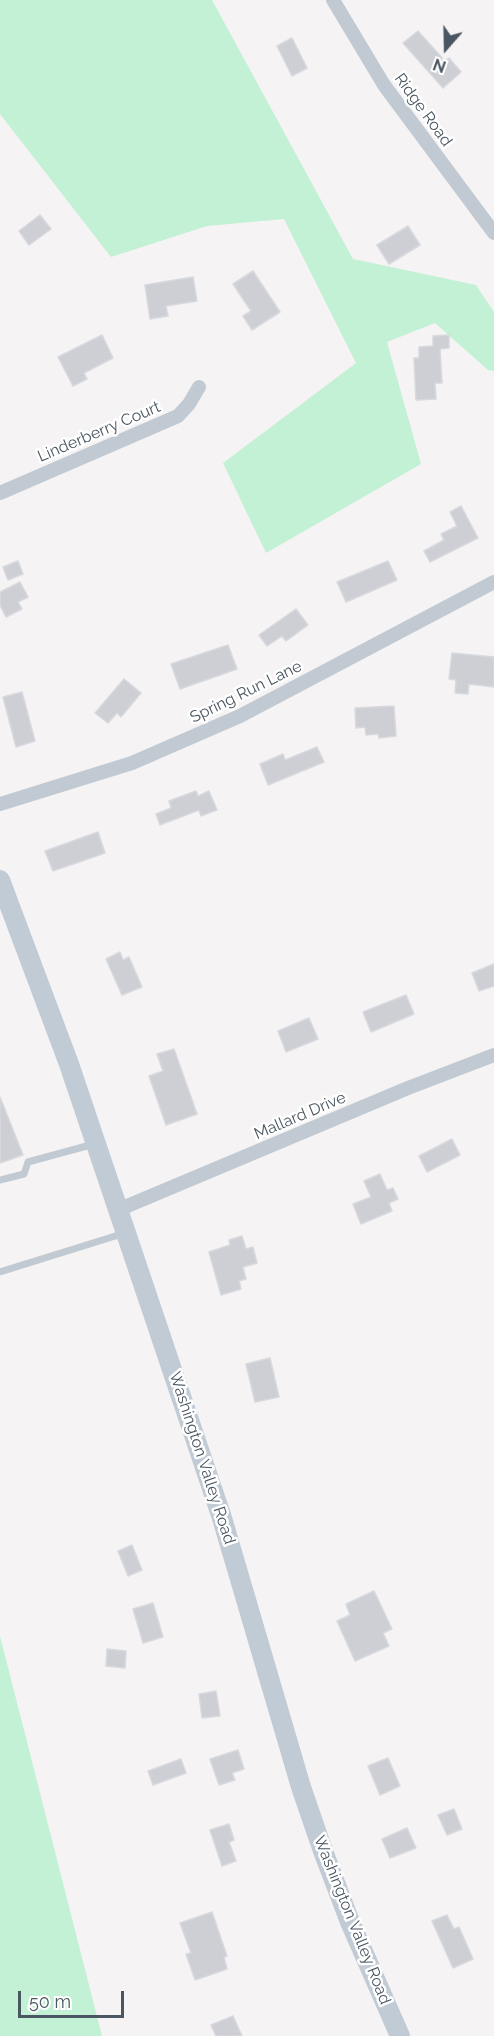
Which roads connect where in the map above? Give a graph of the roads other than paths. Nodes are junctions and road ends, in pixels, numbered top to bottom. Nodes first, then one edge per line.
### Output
1 (333, 0) edge
2 (494, 233) edge
3 (199, 387) dead end
4 (0, 493) edge
5 (494, 582) edge
6 (0, 804) edge
7 (0, 880) edge
8 (494, 1055) edge
9 (97, 1143) junction
10 (0, 1180) edge
11 (120, 1209) junction
12 (127, 1233) junction
13 (0, 1272) edge
14 (400, 2036) edge

1 - 2 street, Ridge Road
3 - 4 street, Linderberry Court
5 - 6 street, Spring Run Lane
7 - 9 street, Washington Valley Road
8 - 11 street, Mallard Drive
9 - 10 lane
9 - 11 street, Washington Valley Road
11 - 12 street, Washington Valley Road
12 - 13 lane
12 - 14 street, Washington Valley Road

